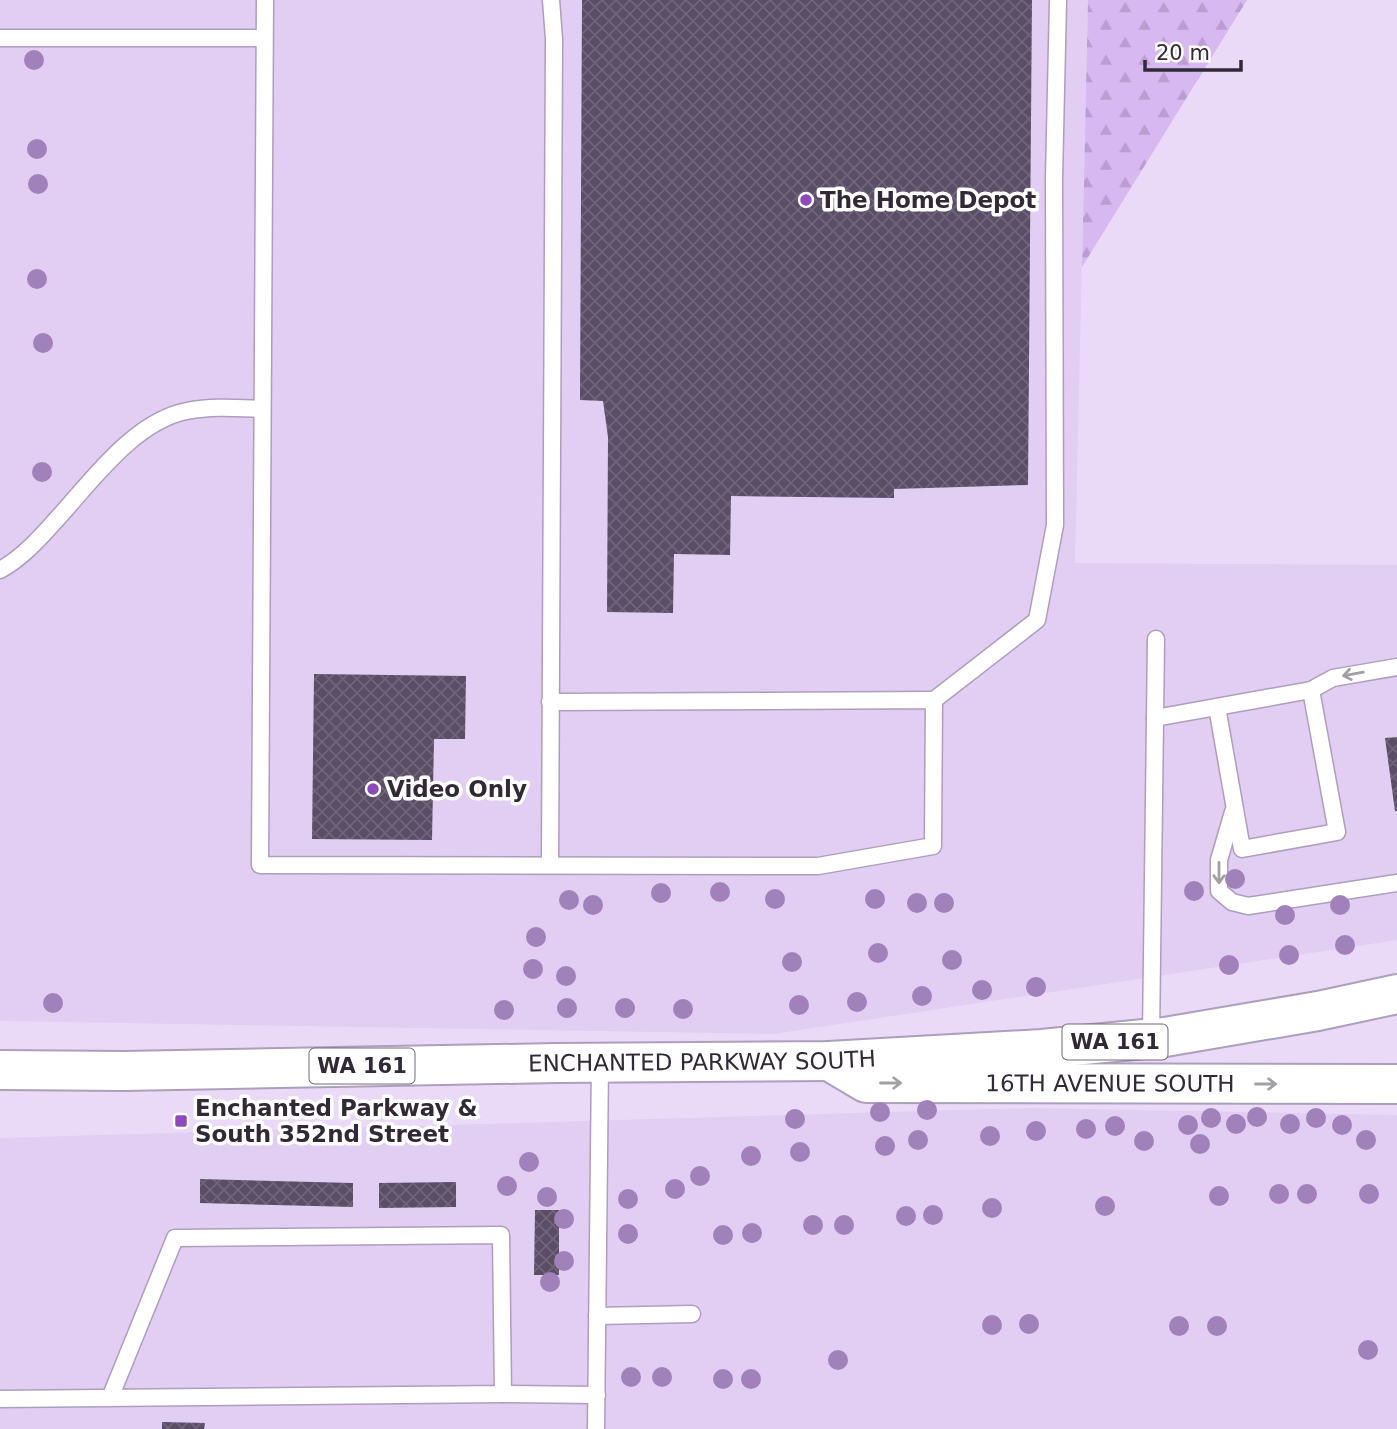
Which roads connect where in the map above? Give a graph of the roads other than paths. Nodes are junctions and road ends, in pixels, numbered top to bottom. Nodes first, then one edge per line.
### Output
1 (265, 0) edge
2 (551, 0) edge
3 (1058, 0) edge
4 (0, 38) edge
5 (264, 38) junction
6 (262, 409) junction
7 (0, 570) edge
8 (1156, 639) dead end
9 (1397, 667) edge
10 (1311, 690) junction
11 (934, 700) junction
12 (550, 702) junction
13 (1217, 707) junction
14 (1155, 718) junction
15 (1234, 806) junction
16 (550, 865) junction
17 (1397, 883) edge
18 (1397, 994) edge
19 (1151, 1038) junction
20 (829, 1061) junction
21 (600, 1063) junction
22 (0, 1070) edge
23 (1397, 1084) edge
24 (692, 1314) dead end
25 (597, 1317) junction
26 (503, 1394) junction
27 (597, 1395) junction
28 (110, 1398) junction
29 (0, 1399) edge
30 (597, 1429) edge

1 - 5 lane
2 - 12 lane
3 - 11 lane
4 - 5 lane
5 - 6 lane
6 - 7 lane
6 - 16 lane
8 - 14 lane
9 -> 10 lane
10 - 13 lane
10 - 15 lane
11 - 12 lane
11 - 16 lane
12 - 16 lane
13 - 14 lane
13 - 15 lane
14 - 19 lane
15 -> 17 lane
18 - 19 main road, ENCHANTED PARKWAY SOUTH / WA 161
19 - 20 main road, ENCHANTED PARKWAY SOUTH / WA 161
20 - 21 main road, ENCHANTED PARKWAY SOUTH / WA 161
20 -> 23 main road, 16TH AVENUE SOUTH
21 - 22 main road, ENCHANTED PARKWAY SOUTH / WA 161
21 - 25 lane
24 - 25 lane
25 - 27 lane
26 - 27 lane
26 - 28 lane
26 - 28 lane
27 - 30 lane
28 - 29 lane

